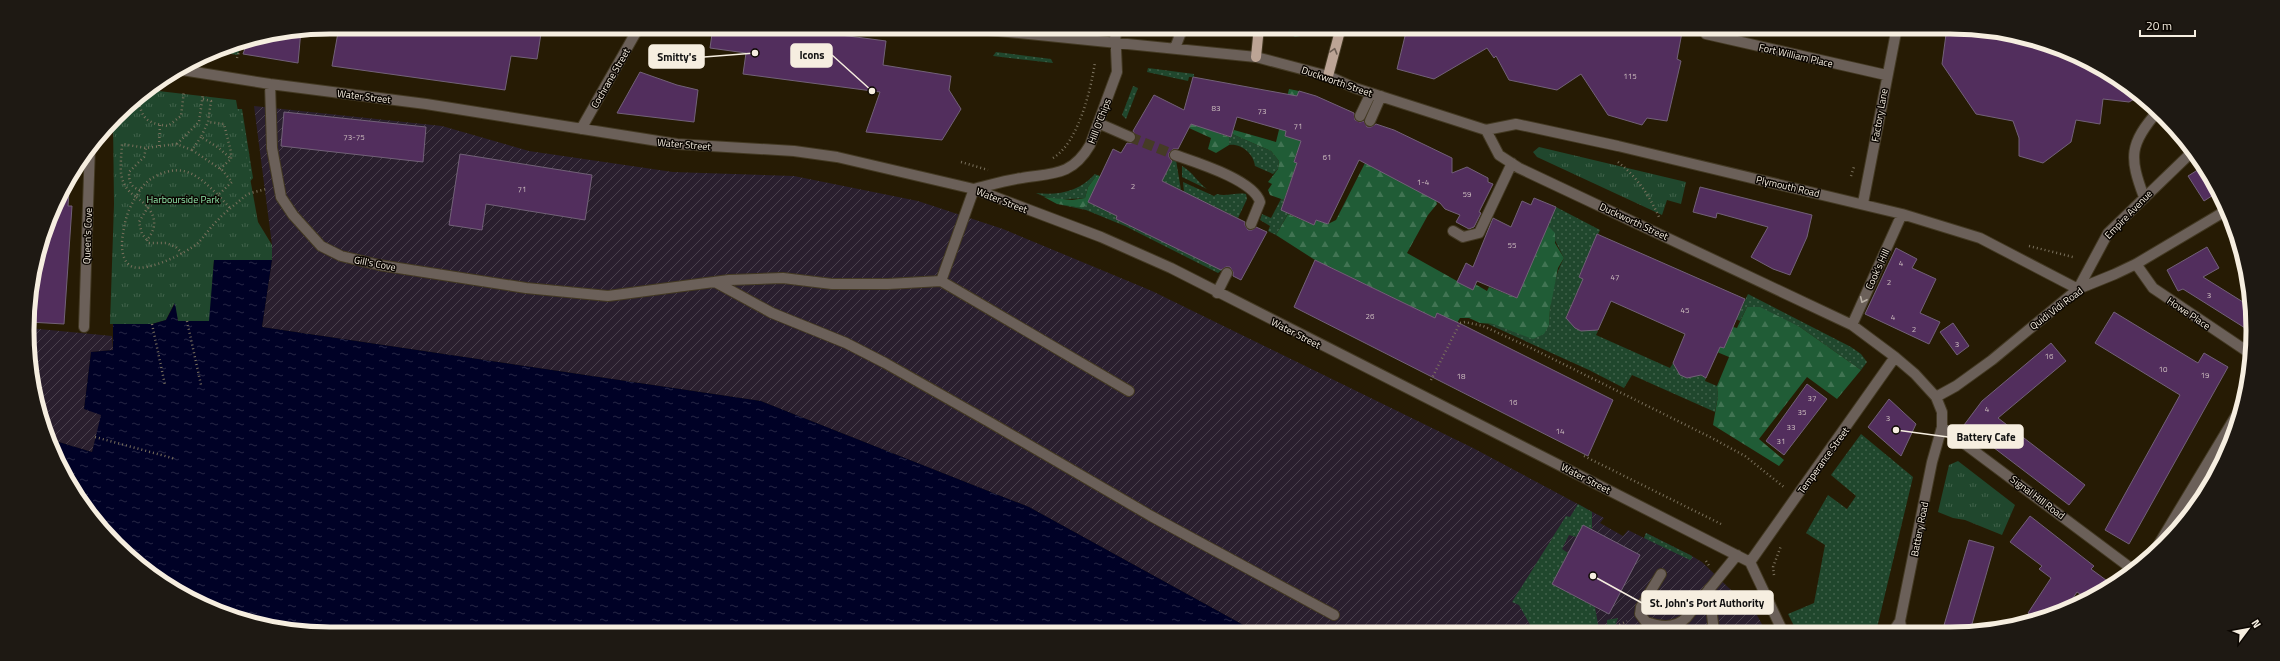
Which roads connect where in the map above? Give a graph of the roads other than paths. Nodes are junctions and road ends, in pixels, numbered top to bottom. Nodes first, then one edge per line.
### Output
1 (635, 34) edge
2 (1032, 34) edge
3 (1115, 34) edge
4 (1180, 34) edge
5 (1258, 34) edge
6 (1339, 34) edge
7 (1706, 34) dead end
8 (1895, 34) edge
9 (1116, 42) junction
10 (1175, 48) junction
11 (1256, 57) junction
12 (188, 71) edge
13 (1886, 75) junction
14 (1328, 76) junction
15 (270, 84) junction
16 (1371, 93) junction
17 (1381, 96) junction
18 (2154, 117) edge
19 (1098, 123) junction
20 (581, 129) junction
21 (1486, 130) junction
22 (1130, 136) tunnel mouth
23 (1175, 155) tunnel mouth
24 (2189, 155) edge
25 (90, 158) edge
26 (1512, 163) junction
27 (974, 189) junction
28 (2144, 197) junction
29 (1862, 203) junction
30 (2221, 213) edge
31 (1902, 214) junction
32 (1251, 224) dead end
33 (1453, 232) dead end
34 (2136, 264) junction
35 (1227, 273) dead end
36 (941, 281) junction
37 (718, 283) junction
38 (2078, 288) junction
39 (1217, 292) junction
40 (1852, 325) junction
41 (84, 327) dead end
42 (2245, 350) edge
43 (1895, 357) junction
44 (1129, 391) dead end
45 (1936, 397) junction
46 (2231, 424) edge
47 (1942, 427) junction
48 (2166, 532) edge
49 (1737, 555) junction
50 (1750, 562) junction
51 (2129, 567) edge
52 (1661, 574) dead end
53 (1709, 589) junction
54 (1334, 615) dead end
55 (1900, 621) junction
56 (1713, 627) edge
57 (1781, 627) edge
58 (1896, 627) edge
59 (1901, 627) edge

1 - 20 street, Cochrane Street
2 - 9 street, Duckworth Street
3 - 9 street, Hill O'Chips
4 - 10 street
5 - 11 main road
14 -> 6 main road
7 - 13 street, Fort William Place
8 - 13 street, Factory Lane
9 - 10 street, Duckworth Street
9 - 19 street, Hill O'Chips
10 - 11 street, Duckworth Street
11 - 14 street, Duckworth Street
12 - 15 street, Water Street
13 - 29 street, Factory Lane
14 - 16 street, Duckworth Street
15 - 20 street, Water Street
15 - 37 street, Gill's Cove
16 - 17 street, Duckworth Street
16 - 17 street
17 - 21 street, Duckworth Street
18 - 28 street
19 - 22 street
19 - 27 street, Hill O'Chips
20 - 27 street, Water Street
21 - 26 street, Duckworth Street
21 - 29 street, Plymouth Road
23 - 32 street
24 - 28 street, Empire Avenue
25 - 41 street, Queen's Cove
26 - 33 street
26 - 40 street, Duckworth Street
27 - 36 street
27 - 39 street, Water Street
28 - 38 street, Empire Avenue
29 - 31 street, Plymouth Road
30 - 34 street, Quidi Vidi Road
31 - 38 street, Plymouth Road
31 -> 40 street, Cook's Hill
34 - 38 street, Quidi Vidi Road
34 - 42 street, Howe Place
35 - 39 street
36 - 37 street, Gill's Cove
36 - 44 street
37 - 54 street
38 - 45 street, Quidi Vidi Road
39 - 49 street, Water Street
40 - 43 street, Duckworth Street
43 - 45 street, Duckworth Street
43 - 50 street, Temperance Street
45 - 47 street, Duckworth Street
46 - 48 street
47 - 51 street, Signal Hill Road
47 - 55 street, Battery Road
49 - 50 street, Water Street
49 - 53 street
50 - 57 street
52 - 53 street
53 - 56 street
55 - 58 street
55 - 59 street, Battery Road

